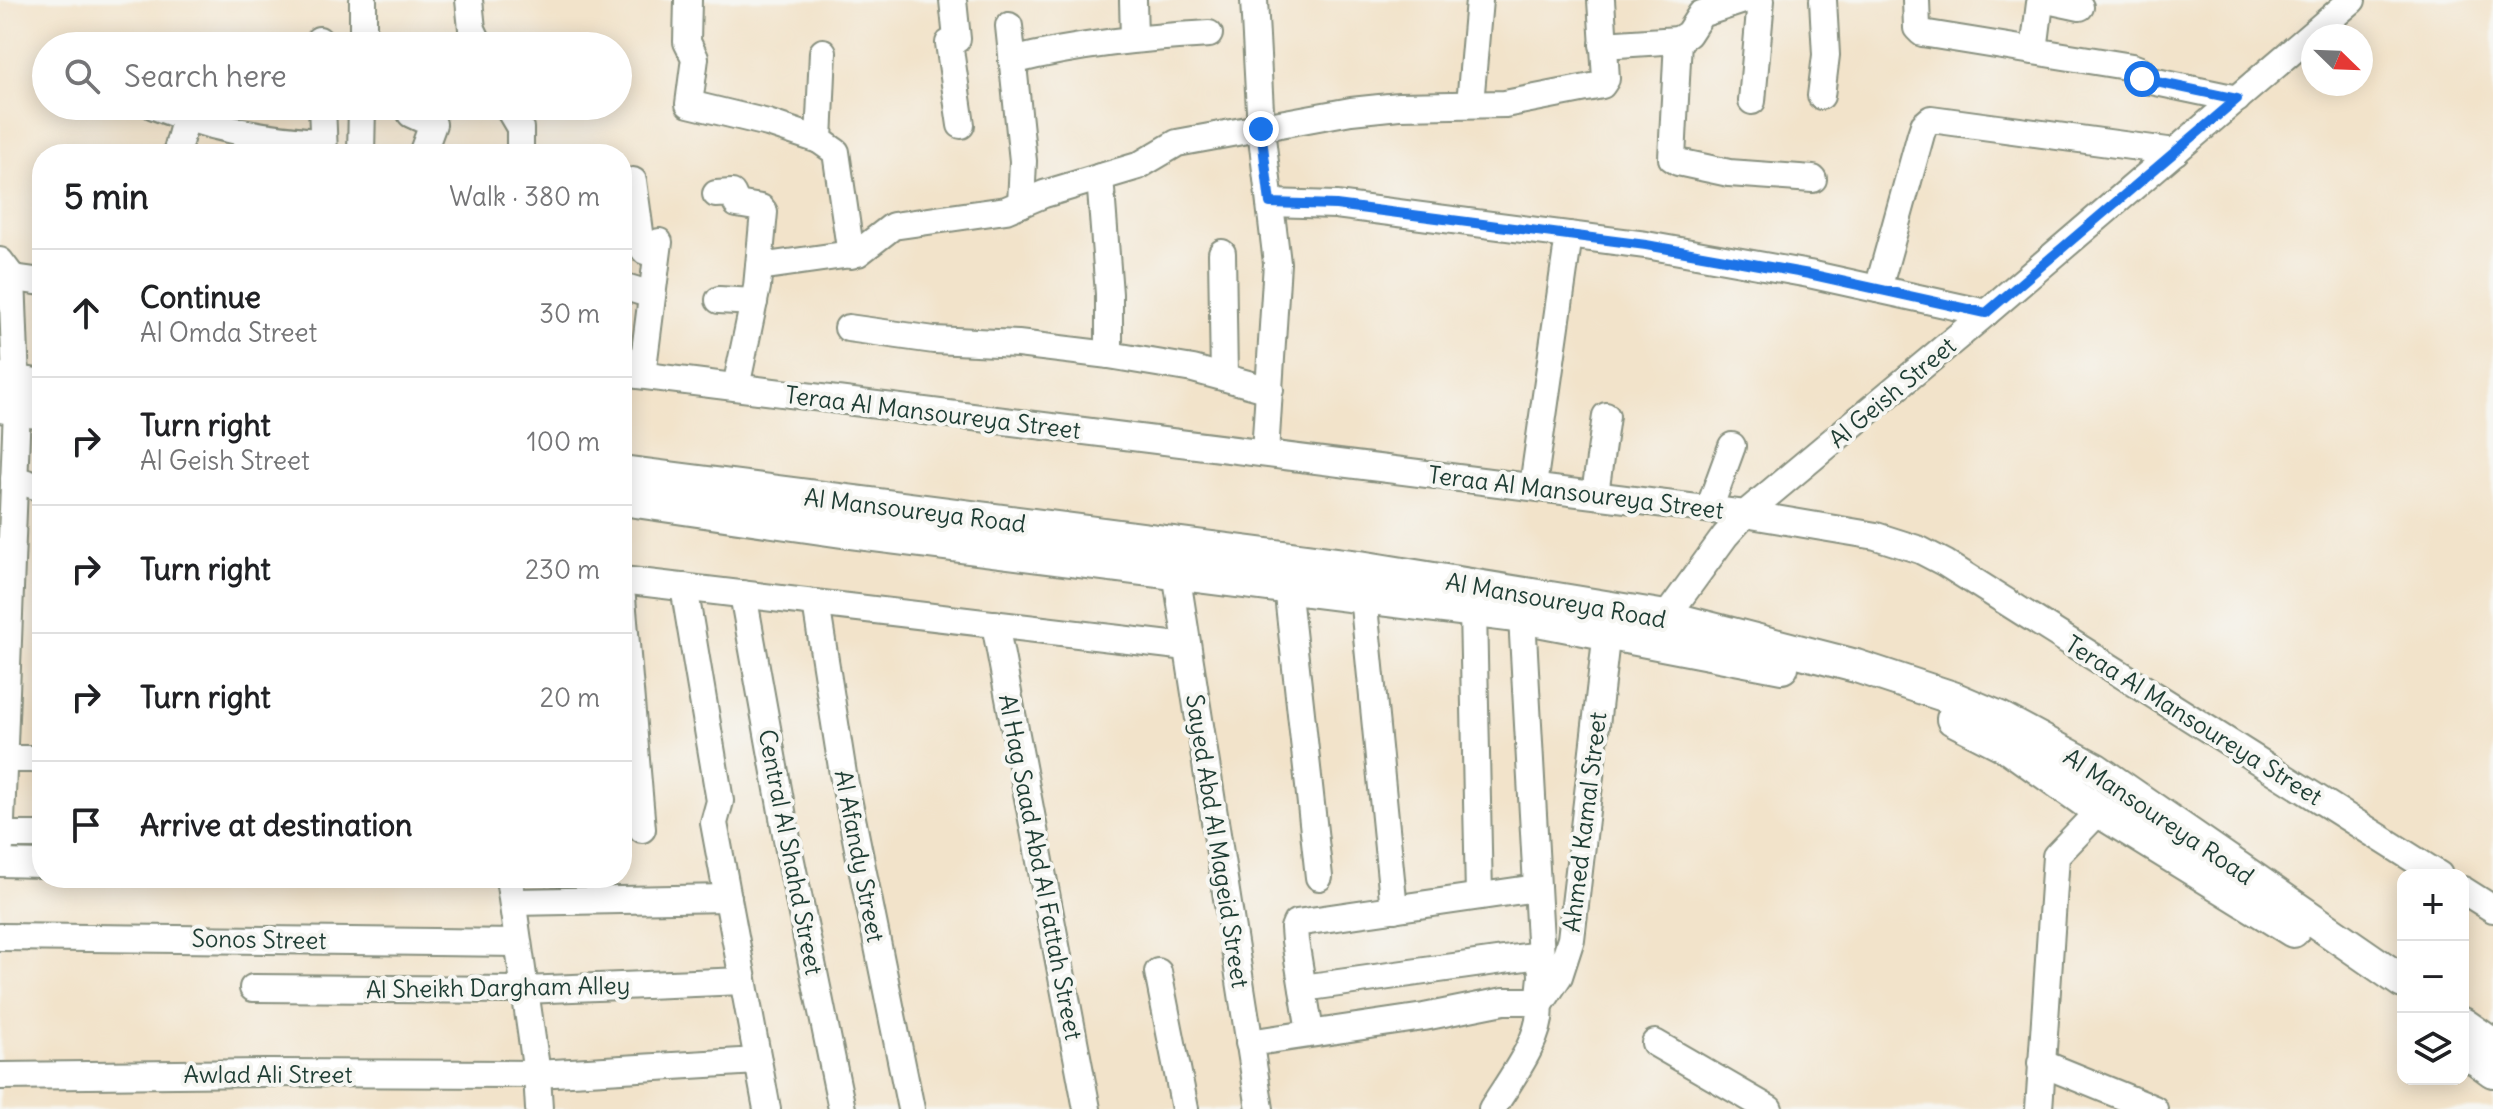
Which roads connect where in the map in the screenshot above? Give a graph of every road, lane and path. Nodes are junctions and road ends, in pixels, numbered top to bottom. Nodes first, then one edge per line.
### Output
1 (363, 0) edge
2 (469, 0) edge
3 (688, 0) edge
4 (953, 0) edge
5 (1133, 0) edge
6 (1254, 0) edge
7 (1479, 0) edge
8 (1601, 0) edge
9 (1690, 0) edge
10 (1744, 0) edge
11 (1761, 0) edge
12 (1823, 0) edge
13 (1916, 0) edge
14 (2045, 0) edge
15 (2352, 0) edge
16 (2080, 7) dead end
17 (1009, 26) dead end
18 (363, 32) edge
19 (473, 32) edge
20 (1209, 34) dead end
21 (1683, 37) junction
22 (1134, 38) junction
23 (1603, 45) junction
24 (2034, 51) junction
25 (823, 52) dead end
26 (1012, 61) junction
27 (1821, 96) dead end
28 (2237, 99) junction
29 (1752, 101) dead end
30 (1470, 104) junction
31 (185, 120) edge
32 (194, 120) edge
33 (322, 120) edge
34 (362, 120) edge
35 (424, 120) edge
36 (515, 120) edge
37 (961, 125) dead end
38 (1261, 129) junction
39 (819, 140) junction
40 (179, 144) edge
41 (302, 144) edge
42 (323, 144) edge
43 (361, 144) edge
44 (426, 144) edge
45 (520, 144) edge
46 (2175, 152) junction
47 (1100, 177) junction
48 (1813, 179) dead end
49 (633, 181) dead end
50 (632, 189) edge
51 (716, 194) dead end
52 (1270, 203) junction
53 (1021, 204) junction
54 (632, 214) edge
55 (1569, 235) junction
56 (1222, 253) dead end
57 (851, 255) junction
58 (759, 267) junction
59 (4, 271) edge
60 (32, 279) edge
61 (632, 289) edge
62 (1878, 289) junction
63 (652, 295) junction
64 (719, 300) dead end
65 (754, 302) junction
66 (1986, 313) junction
67 (848, 328) dead end
68 (1109, 355) junction
69 (632, 374) edge
70 (1224, 377) junction
71 (736, 387) junction
72 (1270, 390) junction
73 (19, 396) edge
74 (1606, 416) dead end
75 (1732, 446) dead end
76 (1265, 453) junction
77 (632, 474) edge
78 (14, 479) junction
79 (32, 485) edge
80 (1533, 486) junction
81 (1595, 494) junction
82 (632, 500) edge
83 (1709, 509) junction
84 (1745, 514) junction
85 (852, 517) junction
86 (1176, 572) junction
87 (632, 581) edge
88 (1287, 586) junction
89 (684, 587) junction
90 (743, 594) junction
91 (1363, 596) junction
92 (816, 603) junction
93 (1674, 605) junction
94 (1473, 610) junction
95 (1522, 617) junction
96 (995, 624) junction
97 (1607, 631) junction
98 (1187, 647) junction
99 (632, 714) edge
100 (2, 749) edge
101 (32, 756) edge
102 (2099, 811) junction
103 (642, 829) dead end
104 (0, 835) edge
105 (32, 835) edge
106 (0, 847) edge
107 (2191, 852) junction
108 (0, 863) edge
109 (32, 864) edge
110 (2430, 869) edge
111 (1319, 877) dead end
112 (1536, 888) junction
113 (511, 890) edge
114 (2469, 894) edge
115 (1479, 896) junction
116 (728, 898) junction
117 (1394, 909) junction
118 (2493, 909) edge
119 (0, 937) edge
120 (518, 943) junction
121 (1540, 955) junction
122 (1158, 972) dead end
123 (2397, 978) edge
124 (743, 981) junction
125 (253, 988) dead end
126 (1303, 988) junction
127 (524, 990) junction
128 (2397, 1001) edge
129 (1539, 1006) junction
130 (1310, 1032) junction
131 (1249, 1043) junction
132 (1655, 1043) dead end
133 (758, 1061) junction
134 (2041, 1063) junction
135 (537, 1074) junction
136 (0, 1076) edge
137 (539, 1109) edge
138 (767, 1109) edge
139 (842, 1109) edge
140 (911, 1109) edge
141 (1087, 1109) edge
142 (1185, 1109) edge
143 (1260, 1109) edge
144 (1492, 1109) edge
145 (1769, 1109) edge
146 (2039, 1109) edge
147 (2154, 1109) edge

1 - 18 street
2 - 19 street
3 - 39 street
4 - 37 street
5 - 22 street
6 - 38 street
7 - 30 street
8 - 23 street
9 - 21 street
10 - 21 street
11 - 29 street
12 - 27 street
13 - 24 street
14 - 16 street
14 - 24 street
15 - 28 street, Al Geish Street
17 - 26 street
20 - 22 street
21 - 23 street
21 - 48 street
22 - 26 street
23 - 30 street
24 - 28 street
25 - 39 street
26 - 53 street
28 - 46 street, Al Geish Street
30 - 38 street
31 - 40 street
32 - 41 street
33 - 42 street
34 - 43 street
35 - 44 street
36 - 45 street
38 - 47 street
38 - 52 street
39 - 57 street
46 - 62 street
46 - 66 street, Al Geish Street
47 - 53 street
47 - 68 street
49 - 50 street
51 - 58 street
52 - 55 street
52 - 72 street
53 - 57 street
54 - 63 street
55 - 62 street
55 - 80 street
56 - 70 street
57 - 58 street
58 - 65 street
59 - 60 street
59 - 73 street
61 - 63 street
62 - 66 street
63 - 69 street
64 - 65 street
65 - 71 street
66 - 84 street, Al Geish Street
67 - 68 street
68 - 70 street
69 - 71 street, Teraa Al Mansoureya Street
70 - 72 street
71 - 76 street, Teraa Al Mansoureya Street
72 - 76 street
73 - 78 street
74 - 81 street
75 - 83 street
76 - 80 street, Teraa Al Mansoureya Street
77 - 85 main road, Al Mansoureya Road
78 - 79 street
78 - 100 street
80 - 81 street, Teraa Al Mansoureya Street
81 - 83 street, Teraa Al Mansoureya Street
82 - 85 main road, Al Mansoureya Road
83 - 84 street, Teraa Al Mansoureya Street
84 - 93 street, Al Geish Street
84 - 110 street, Teraa Al Mansoureya Street
85 - 86 main road, Al Mansoureya Road
85 - 93 main road, Al Mansoureya Road
86 - 88 main road, Al Mansoureya Road
86 - 98 street, Sayed Abd Al Mageid Street
87 - 89 street
88 - 91 main road, Al Mansoureya Road
88 - 111 street
89 - 90 street
89 - 116 street
90 - 92 street
90 - 139 street, Central Al Shahd Street
91 - 94 main road, Al Mansoureya Road
91 - 117 street
92 - 96 street
92 - 140 street, Al Afandy Street
93 - 107 main road, Al Mansoureya Road
94 - 95 main road, Al Mansoureya Road
94 - 115 street
95 - 97 main road, Al Mansoureya Road
95 - 112 street
96 - 98 street
96 - 141 street, Al Hag Saad Abd Al Fattah Street
97 - 102 main road, Al Mansoureya Road
97 - 129 street, Ahmed Kamal Street
98 - 131 street, Sayed Abd Al Mageid Street
99 - 103 street
100 - 101 street
100 - 104 street
102 - 107 main road, Al Mansoureya Road
102 - 134 street
104 - 105 street
104 - 106 street
107 - 123 main road, Al Mansoureya Road
107 - 128 main road, Al Mansoureya Road
108 - 109 street
112 - 115 street
112 - 121 street
113 - 116 street
113 - 120 street
114 - 118 street
115 - 117 street
116 - 124 street
117 - 126 street
119 - 120 street, Sonos Street
120 - 127 street
121 - 126 street
121 - 129 street
122 - 142 street
124 - 127 street, Al Sheikh Dargham Alley
124 - 133 street
125 - 127 street, Al Sheikh Dargham Alley
126 - 130 street
127 - 135 street
129 - 130 street
129 - 144 street
130 - 131 street
131 - 143 street, Sayed Abd Al Mageid Street
132 - 145 street
133 - 135 street, Awlad Ali Street
133 - 138 street
134 - 146 street
134 - 147 street
135 - 136 street, Awlad Ali Street
135 - 137 street

